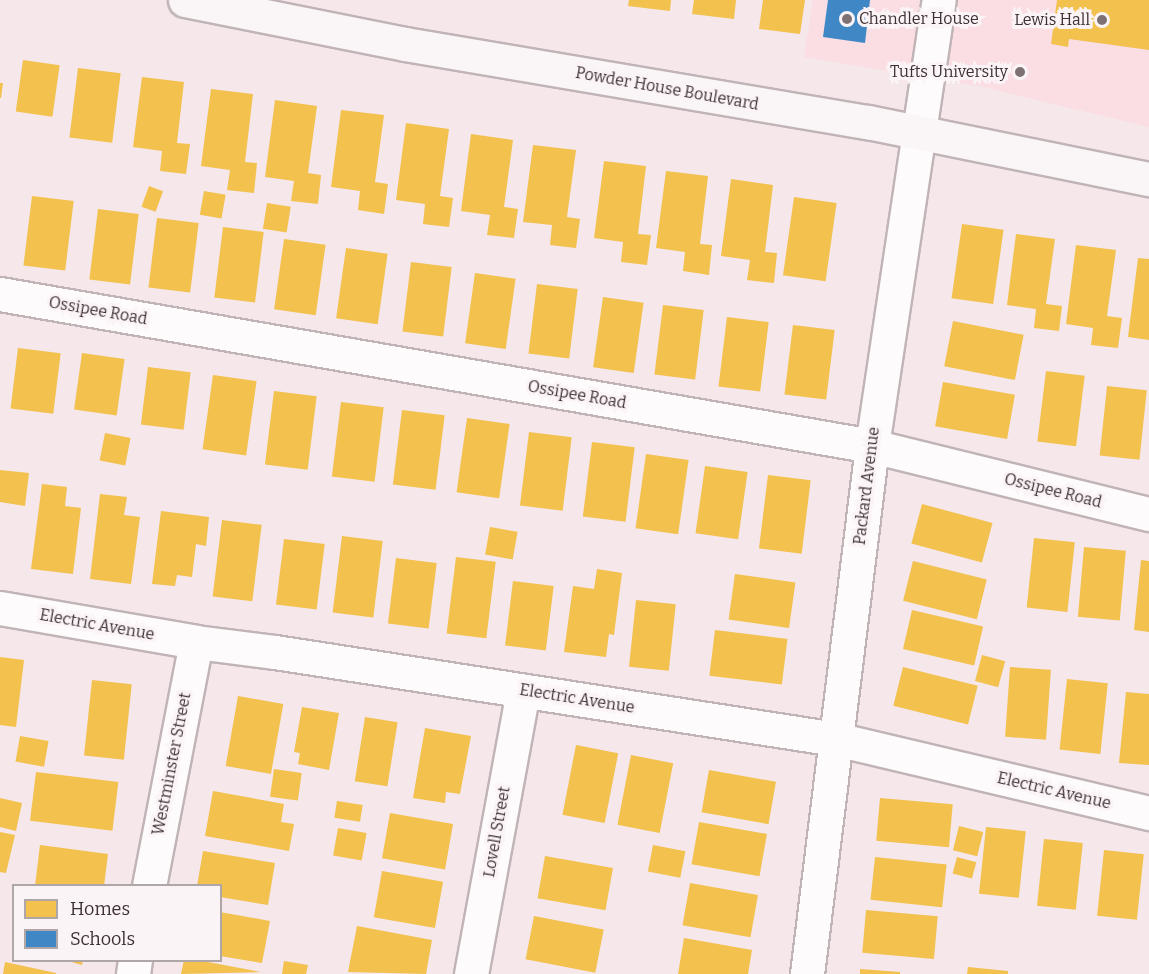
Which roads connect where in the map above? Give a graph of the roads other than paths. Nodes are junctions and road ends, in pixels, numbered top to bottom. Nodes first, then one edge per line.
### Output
1 (185, 0) edge
2 (939, 0) edge
3 (917, 132) junction
4 (1149, 179) edge
5 (0, 294) edge
6 (872, 446) junction
7 (1149, 514) edge
8 (0, 608) edge
9 (196, 642) junction
10 (523, 691) junction
11 (836, 740) junction
12 (1149, 813) edge
13 (149, 884) edge
14 (471, 974) edge
15 (807, 974) edge

1 - 3 main road, Powder House Boulevard
2 - 3 street, Packard Avenue
3 - 4 main road, Powder House Boulevard
3 - 6 street, Packard Avenue
5 - 6 street, Ossipee Road
6 - 7 street, Ossipee Road
6 - 11 street, Packard Avenue
8 - 9 street, Electric Avenue
9 - 10 street, Electric Avenue
9 - 13 street, Westminster Street
10 - 11 street, Electric Avenue
10 - 14 street, Lovell Street
11 - 12 street, Electric Avenue
11 - 15 street, Packard Avenue

